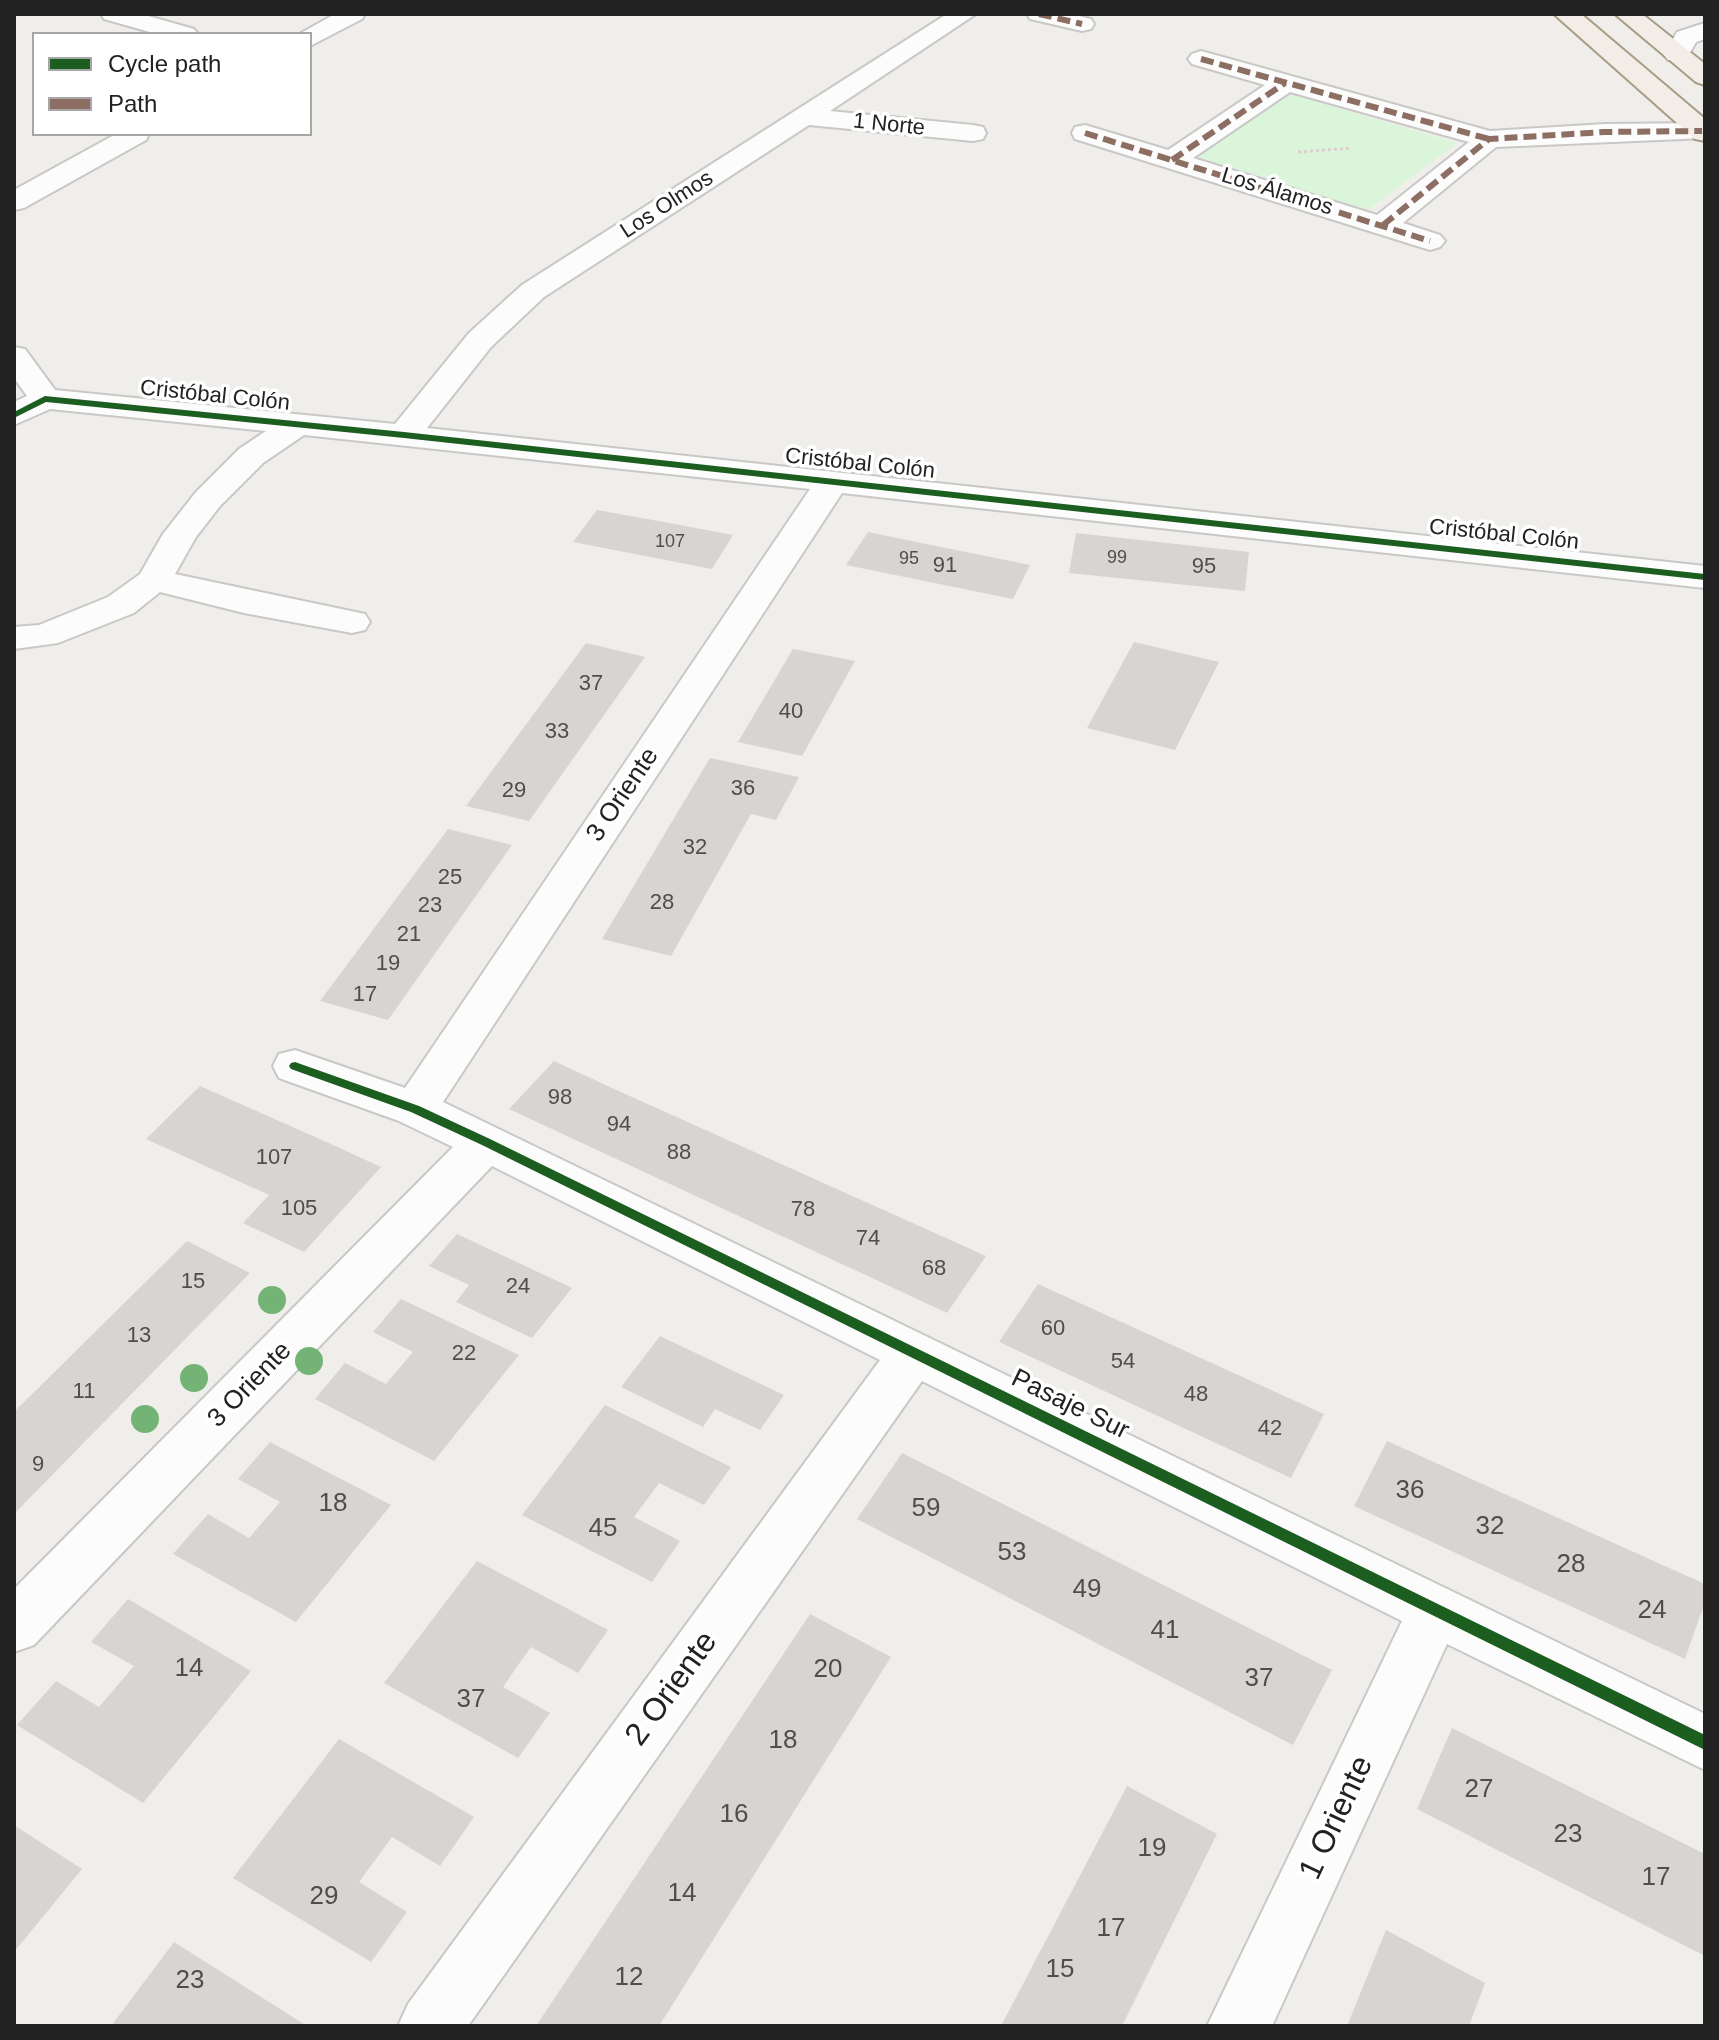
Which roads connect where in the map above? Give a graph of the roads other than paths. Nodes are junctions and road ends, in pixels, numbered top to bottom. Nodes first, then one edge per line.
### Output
1 (113, 14) edge
2 (353, 14) edge
3 (964, 14) edge
4 (1039, 14) edge
5 (1566, 14) edge
6 (1627, 14) edge
7 (1082, 24) dead end
8 (1705, 31) edge
9 (178, 32) edge
10 (312, 37) edge
11 (1677, 55) junction
12 (1201, 59) dead end
13 (1705, 77) edge
14 (1285, 83) junction
15 (804, 117) junction
16 (1704, 132) edge
17 (973, 133) dead end
18 (1085, 133) dead end
19 (132, 136) edge
20 (1489, 139) junction
21 (1172, 160) junction
22 (14, 202) edge
23 (1383, 225) junction
24 (1430, 241) dead end
25 (14, 356) edge
26 (45, 399) junction
27 (14, 415) edge
28 (298, 424) junction
29 (404, 435) junction
30 (832, 482) junction
31 (1705, 577) edge
32 (154, 580) junction
33 (352, 622) dead end
34 (14, 638) edge
35 (295, 1066) dead end
36 (415, 1109) junction
37 (486, 1142) junction
38 (914, 1353) junction
39 (1435, 1610) junction
40 (14, 1627) edge
41 (1705, 1743) edge
42 (430, 2026) edge
43 (1239, 2026) edge

1 - 9 street
2 - 10 street
3 - 15 street, Los Olmos
4 - 7 street
5 - 16 main road
6 - 11 main road
8 - 11 street
11 - 13 main road
12 - 14 street
14 - 20 street
14 - 21 street, Los Álamos
15 - 17 street, 1 Norte
15 - 29 street, Los Olmos
16 - 20 street
18 - 21 street, Los Álamos
19 - 22 street
20 - 23 street
21 - 23 street, Los Álamos
23 - 24 street, Los Álamos
25 - 26 street
26 - 27 street
26 - 28 street, Cristóbal Colón
28 - 29 street, Cristóbal Colón
28 - 32 street
29 - 30 street, Cristóbal Colón
30 - 31 street, Cristóbal Colón
30 - 36 street, 3 Oriente
32 - 33 street
32 - 34 street
35 - 36 street, Pasaje Sur
36 - 37 street, Pasaje Sur
37 - 38 street, Pasaje Sur
37 - 40 street, 3 Oriente
38 - 39 street, Pasaje Sur
38 - 42 street, 2 Oriente
39 - 41 street, Pasaje Sur
39 - 43 street, 1 Oriente

